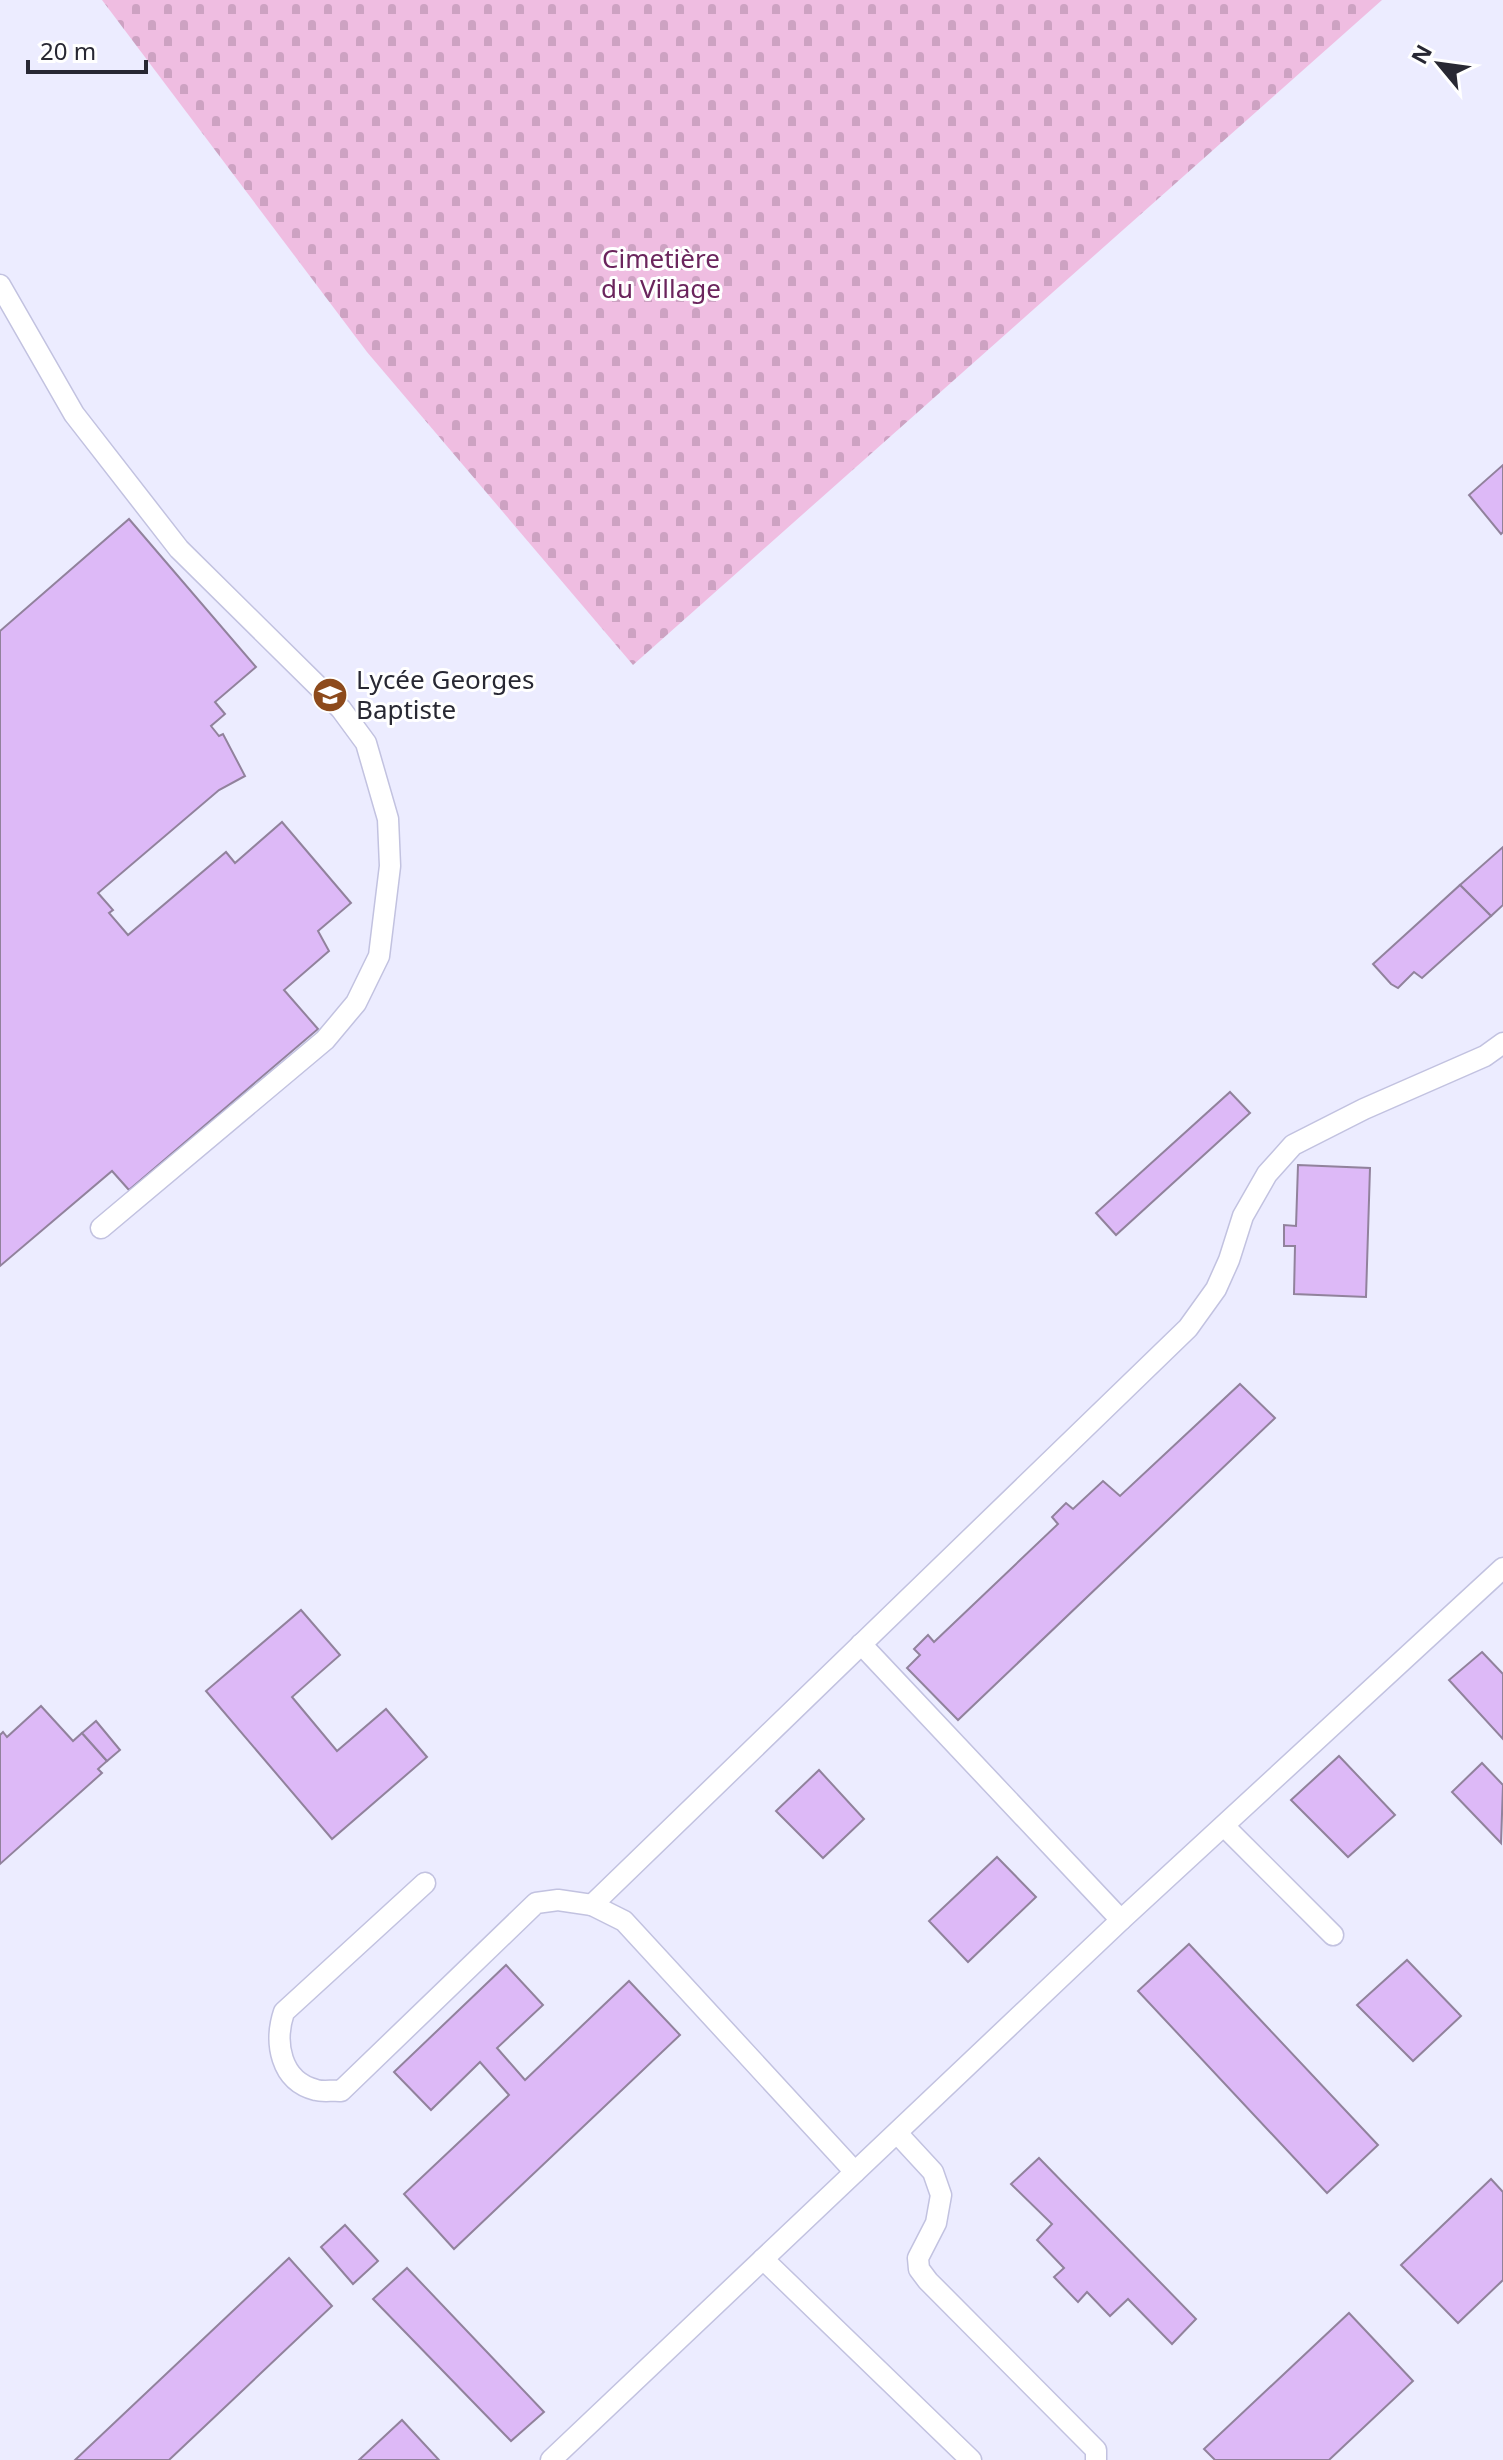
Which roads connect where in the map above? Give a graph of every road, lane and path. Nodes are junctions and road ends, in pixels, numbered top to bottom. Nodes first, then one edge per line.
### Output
1 (0, 285) edge
2 (1503, 1043) edge
3 (101, 1228) dead end
4 (1503, 1568) edge
5 (861, 1644) junction
6 (1224, 1826) junction
7 (425, 1883) dead end
8 (592, 1905) junction
9 (1121, 1920) junction
10 (1333, 1935) dead end
11 (897, 2133) junction
12 (855, 2172) junction
13 (763, 2259) junction
14 (551, 2460) edge
15 (971, 2460) edge
16 (1096, 2460) edge

1 - 3 lane
2 - 5 lane
4 - 6 lane
5 - 8 lane
5 - 9 lane
6 - 9 lane
6 - 10 lane
7 - 8 lane
8 - 12 lane
9 - 11 lane
11 - 12 lane
11 - 16 lane
12 - 13 lane
13 - 14 lane
13 - 15 lane

